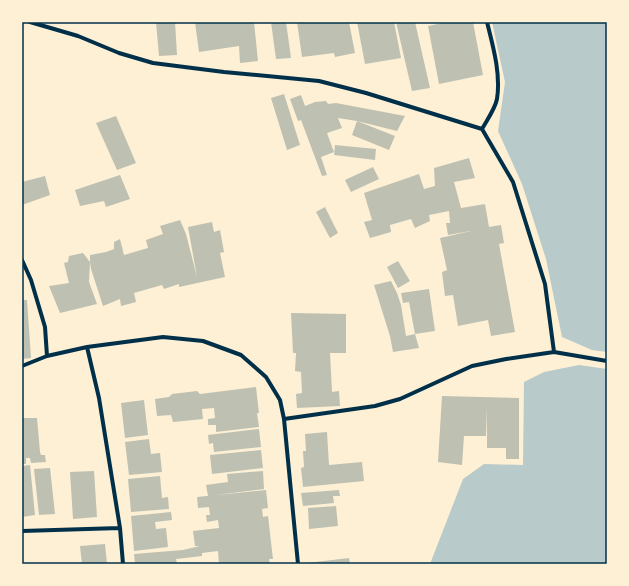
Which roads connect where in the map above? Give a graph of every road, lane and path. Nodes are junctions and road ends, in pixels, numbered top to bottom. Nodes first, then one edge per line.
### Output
1 (30, 22) edge
2 (487, 22) edge
3 (482, 129) junction
4 (22, 260) edge
5 (86, 346) junction
6 (554, 352) junction
7 (47, 356) junction
8 (607, 361) edge
9 (22, 366) edge
10 (284, 419) junction
11 (120, 528) junction
12 (22, 531) edge
13 (123, 564) edge
14 (298, 564) edge

1 - 3 street
2 - 3 street
3 - 6 street
4 - 7 street
5 - 7 street
5 - 10 street
5 - 11 street
6 - 8 street
6 - 10 street
7 - 9 street
10 - 14 street
11 - 12 street
11 - 13 street

